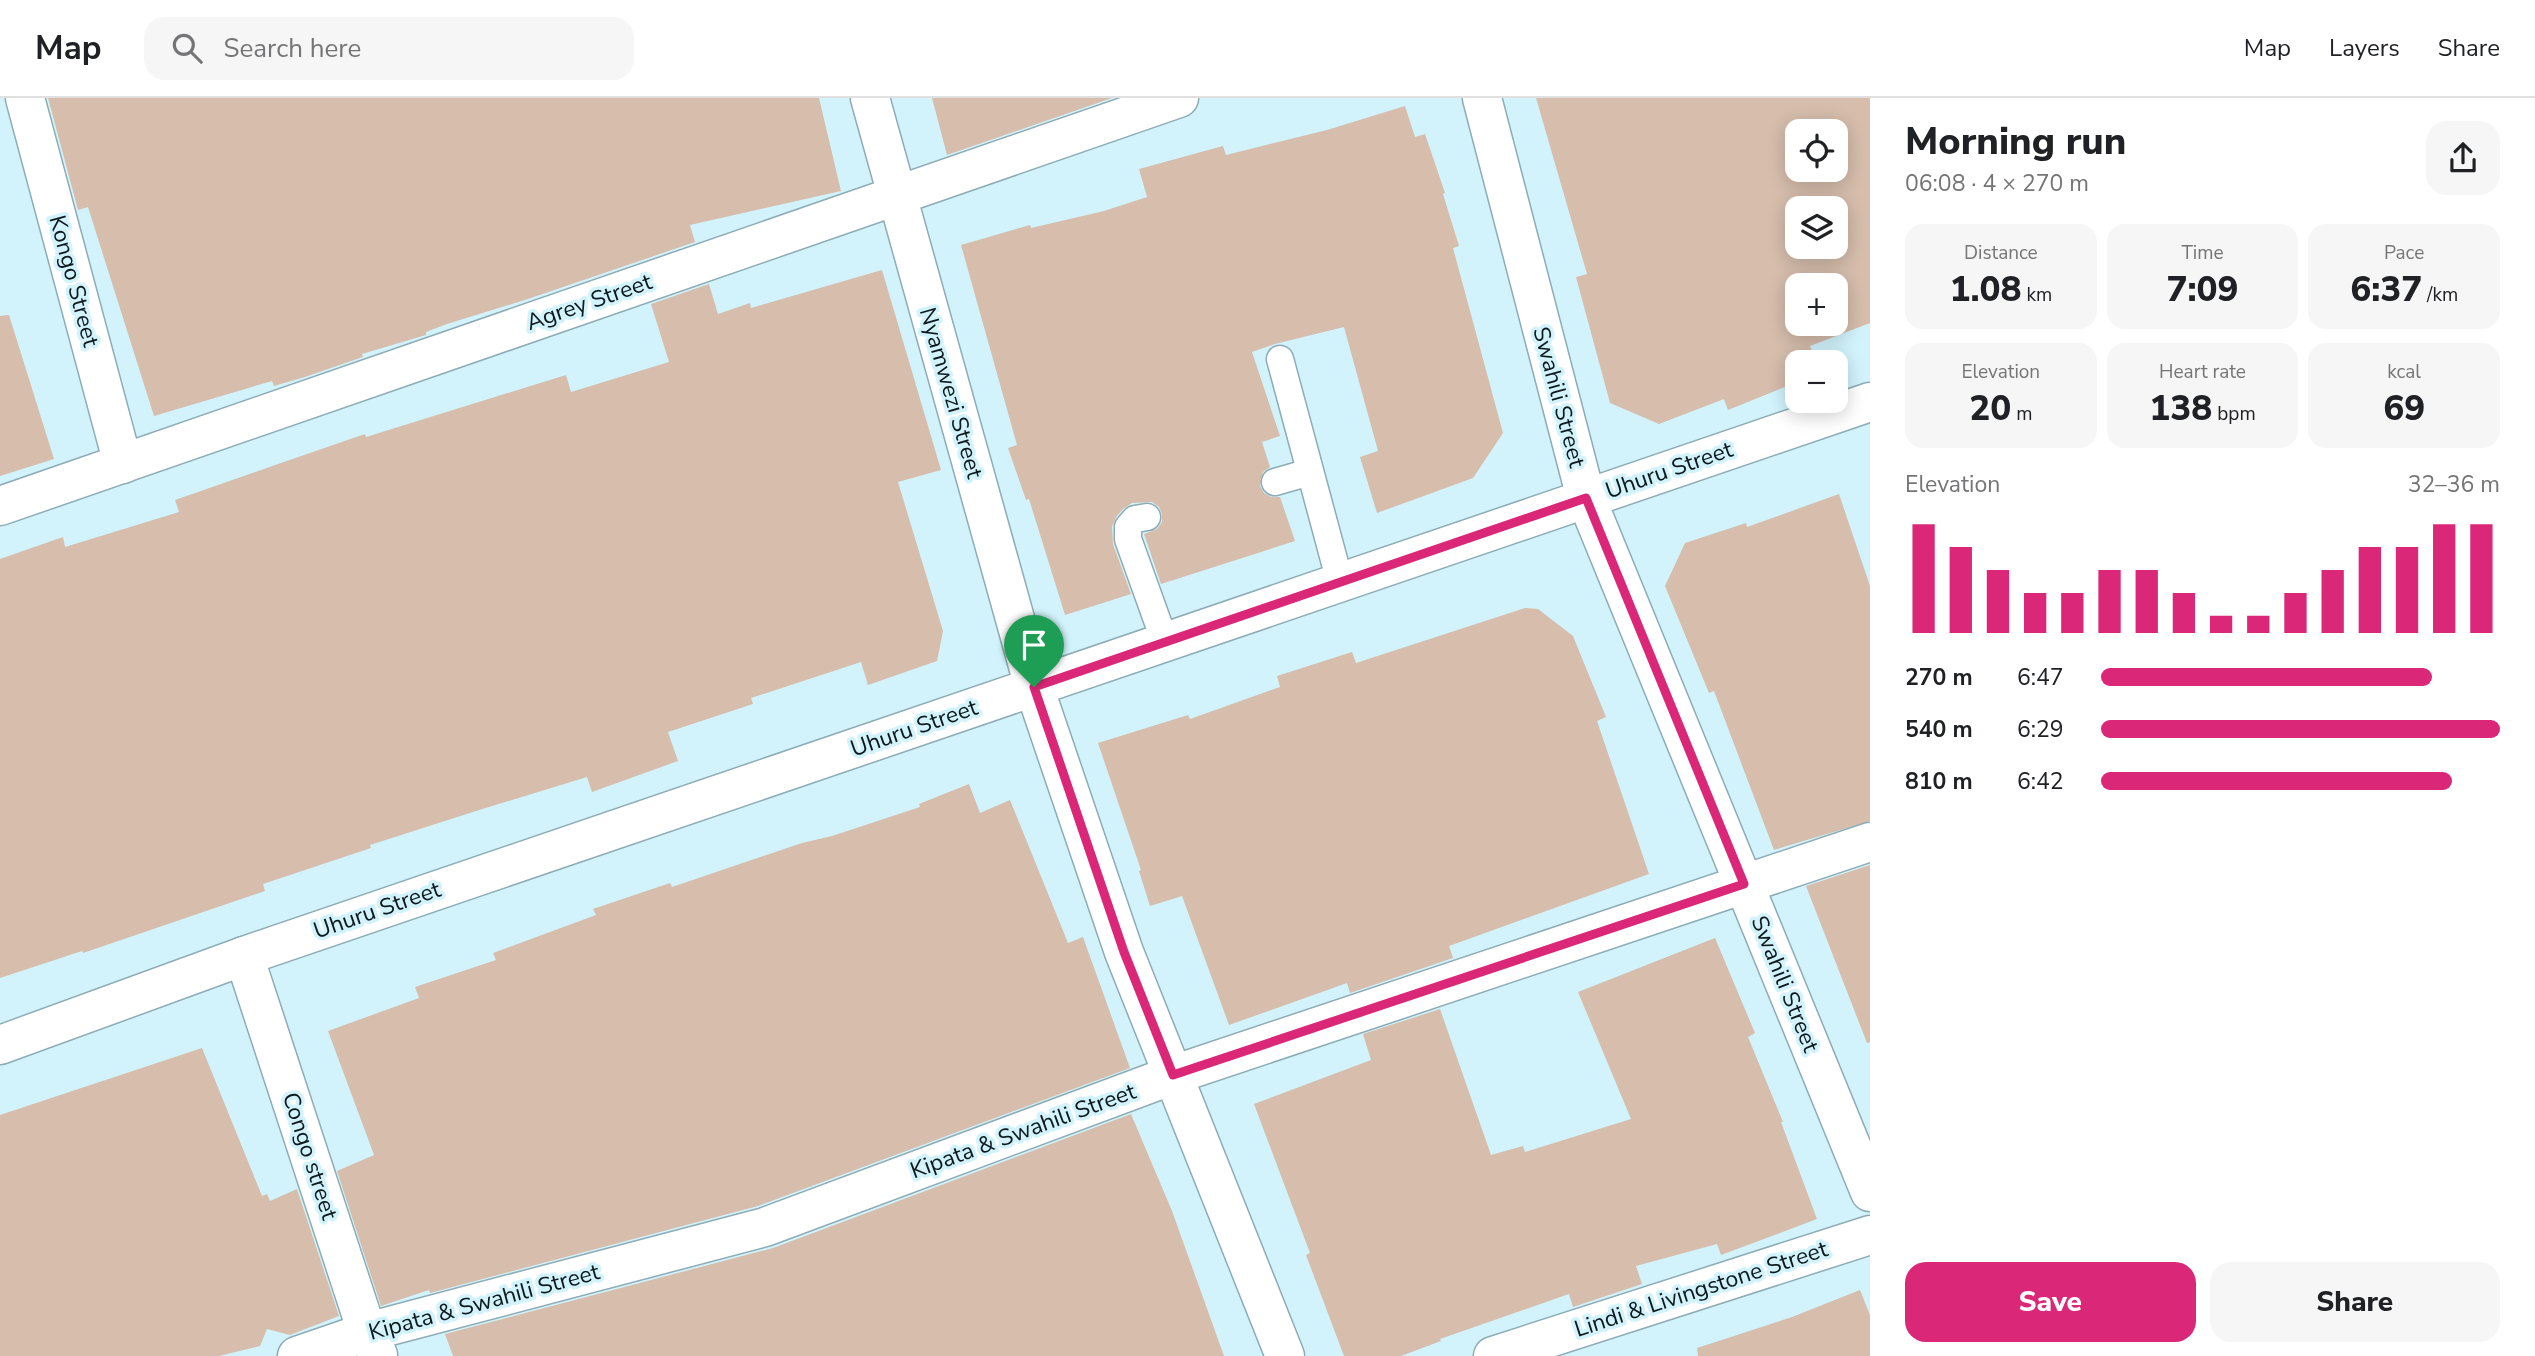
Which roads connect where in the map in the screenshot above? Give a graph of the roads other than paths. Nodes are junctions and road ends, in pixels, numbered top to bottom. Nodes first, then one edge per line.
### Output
1 (25, 98) edge
2 (870, 98) edge
3 (1179, 98) edge
4 (1482, 98) edge
5 (896, 196) junction
6 (1280, 359) dead end
7 (1870, 402) edge
8 (123, 464) junction
9 (1310, 472) junction
10 (1275, 482) dead end
11 (1586, 498) junction
12 (0, 506) edge
13 (1147, 517) dead end
14 (1340, 582) junction
15 (1165, 642) junction
16 (1034, 687) junction
17 (1870, 842) edge
18 (1744, 884) junction
19 (244, 956) junction
20 (0, 1045) edge
21 (1173, 1075) junction
22 (1870, 1192) edge
23 (1870, 1235) edge
24 (373, 1344) edge
25 (297, 1356) edge
26 (1285, 1356) edge
27 (1493, 1356) edge

1 - 8 street, Kongo Street
2 - 5 street, Nyamwezi Street
3 - 5 street, Agrey Street
4 - 11 street, Swahili Street
5 - 8 street, Agrey Street
5 - 16 street, Nyamwezi Street
6 - 9 lane
7 - 11 street, Uhuru Street
8 - 12 street, Agrey Street
9 - 10 lane
9 - 14 lane
11 - 14 street, Uhuru Street
11 - 18 street, Swahili Street
13 - 15 lane
14 - 15 street, Uhuru Street
15 - 16 street, Uhuru Street
16 - 19 street, Uhuru Street
16 - 21 street, Nyamwezi Street
17 - 18 street, Kipata & Swahili Street
18 - 21 street, Kipata & Swahili Street
18 - 22 street, Swahili Street
19 - 20 street, Uhuru Street
19 - 24 street, Congo street
21 - 24 street, Kipata & Swahili Street
21 - 26 street, Nyamwezi Street
23 - 27 street, Lindi & Livingstone Street
24 - 25 street, Kipata & Swahili Street

